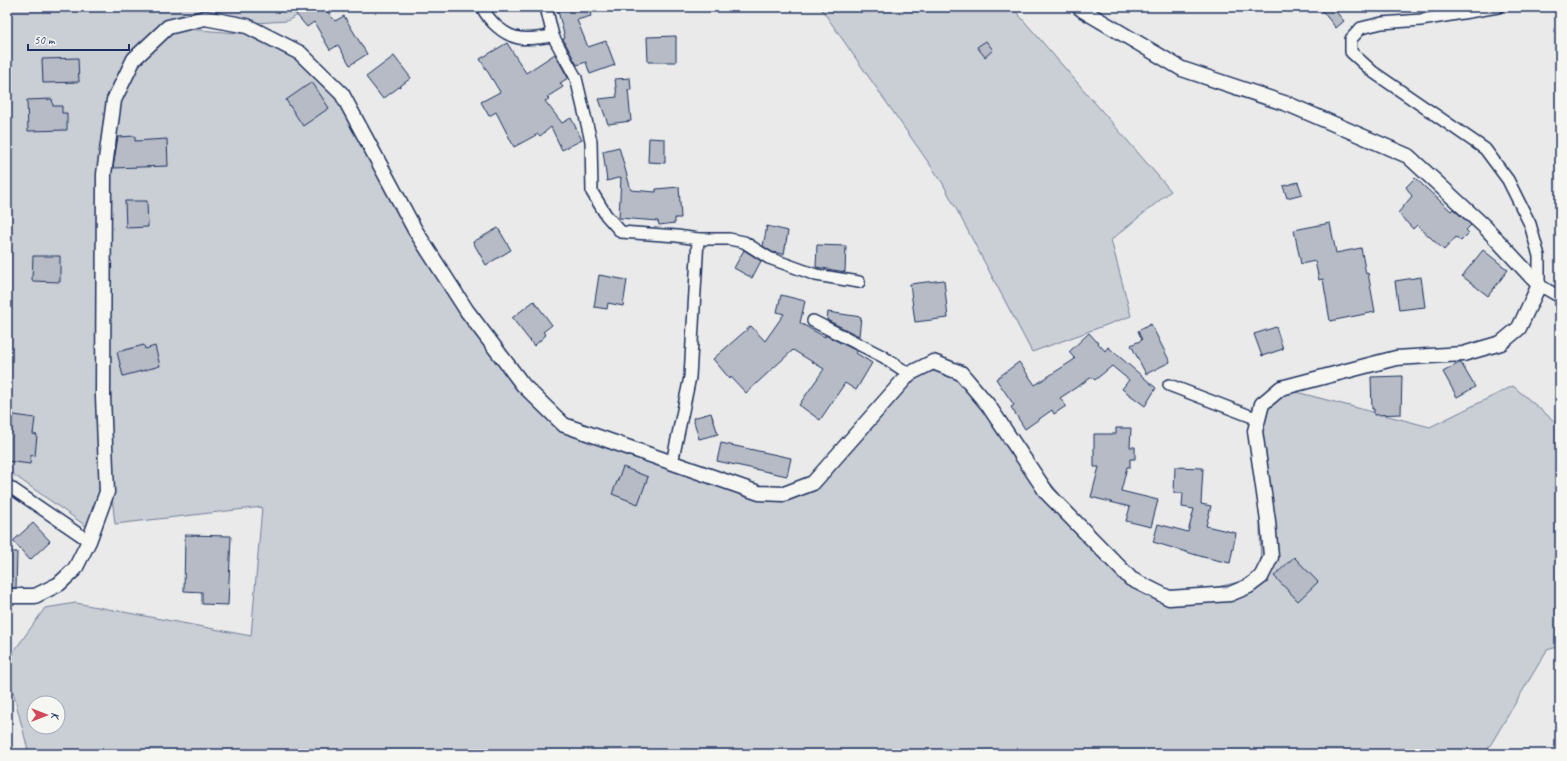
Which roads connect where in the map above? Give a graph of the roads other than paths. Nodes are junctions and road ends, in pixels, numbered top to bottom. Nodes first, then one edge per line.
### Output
1 (482, 7) edge
2 (546, 7) edge
3 (1080, 7) edge
4 (1498, 7) edge
5 (553, 36) junction
6 (698, 239) junction
7 (859, 282) dead end
8 (1539, 285) junction
9 (1560, 297) edge
10 (813, 321) dead end
11 (909, 374) junction
12 (1169, 385) dead end
13 (1258, 419) junction
14 (672, 463) junction
15 (7, 485) edge
16 (89, 541) junction
17 (7, 596) edge

1 - 5 street
2 - 5 street
3 - 8 street
4 - 8 street
5 - 6 street
6 - 7 street
6 - 14 street
8 - 9 street
8 - 13 street
10 - 11 street
11 - 13 street
11 - 14 street
12 - 13 street
14 - 16 street
15 - 16 street
16 - 17 street

